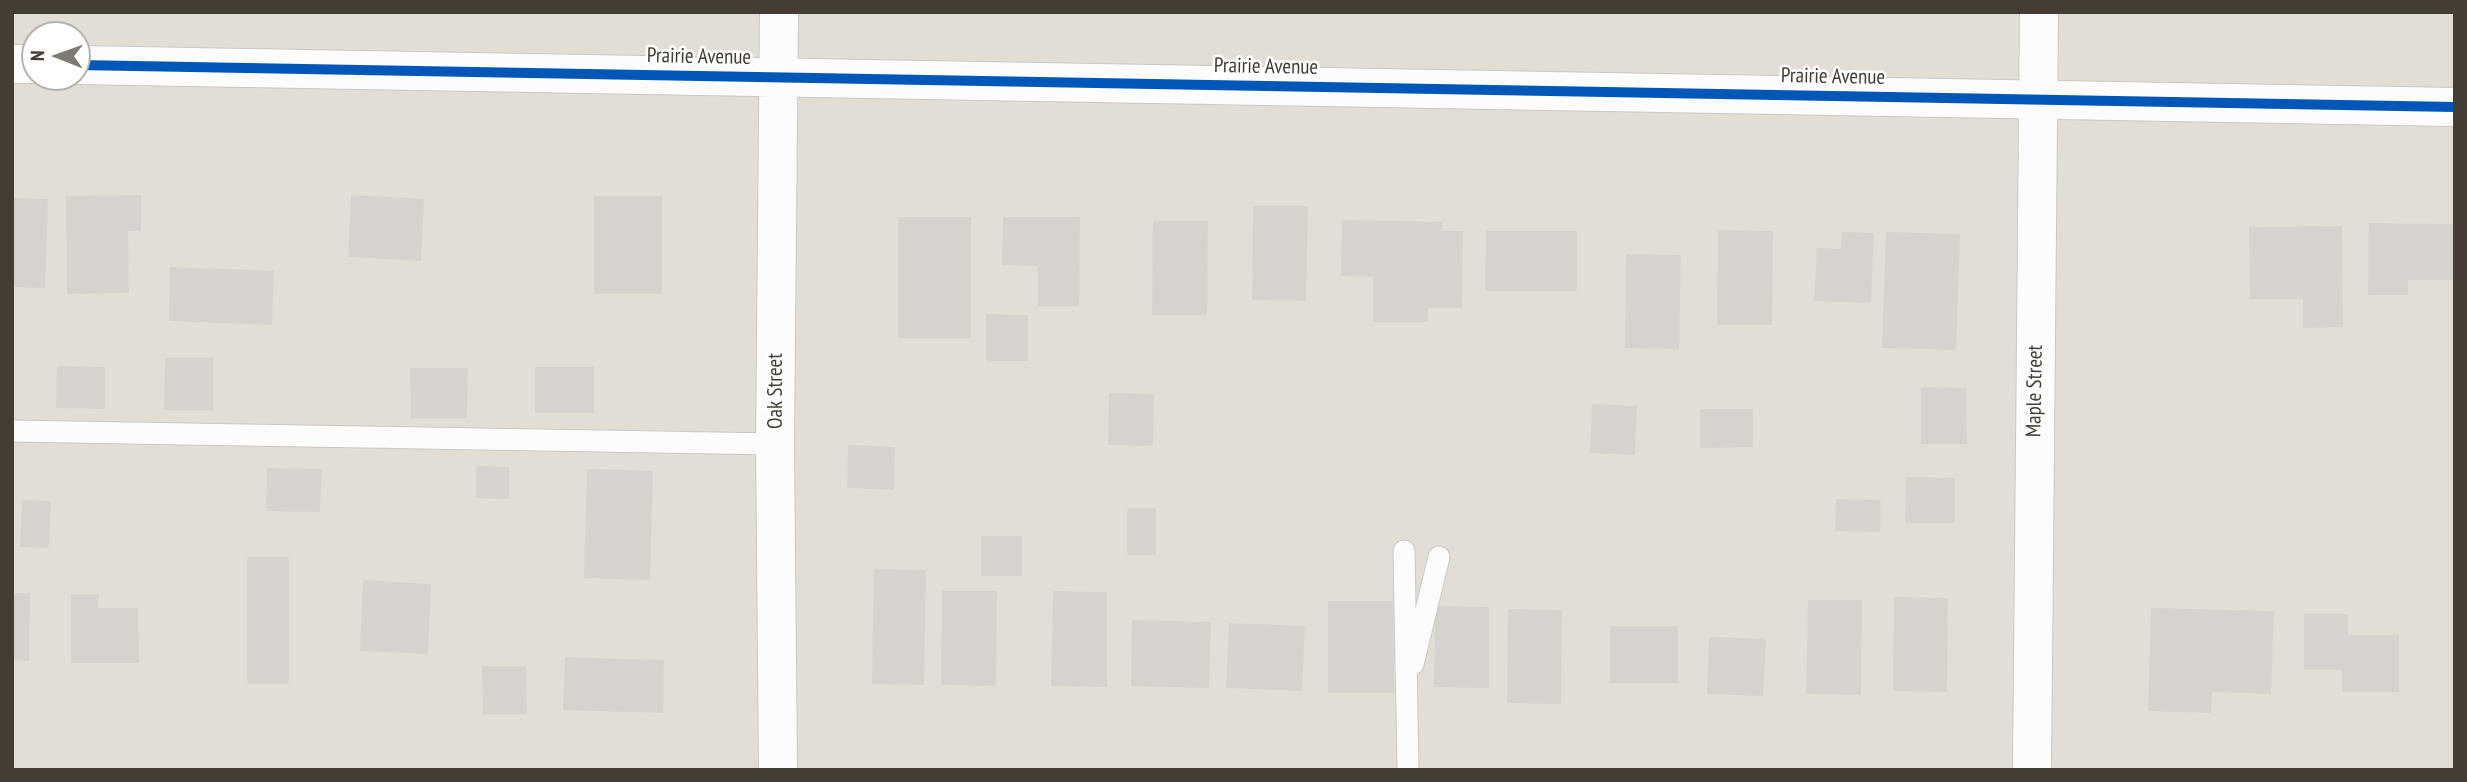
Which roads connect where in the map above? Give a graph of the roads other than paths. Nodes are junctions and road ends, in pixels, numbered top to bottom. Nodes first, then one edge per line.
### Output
1 (779, 12) edge
2 (2039, 12) edge
3 (91, 65) edge
4 (778, 78) junction
5 (2038, 100) junction
6 (2455, 107) edge
7 (12, 431) edge
8 (775, 444) junction
9 (1404, 551) dead end
10 (1439, 557) dead end
11 (1406, 693) junction
12 (778, 770) edge
13 (1408, 770) edge
14 (2032, 770) edge

1 - 4 street, Oak Street
2 - 5 street, Maple Street
3 - 4 street, Prairie Avenue
4 - 5 street, Prairie Avenue
4 - 8 street, Oak Street
5 - 6 street, Prairie Avenue
5 - 14 street, Maple Street
7 - 8 lane
8 - 12 street, Oak Street
9 - 11 lane
10 - 11 lane
11 - 13 lane

